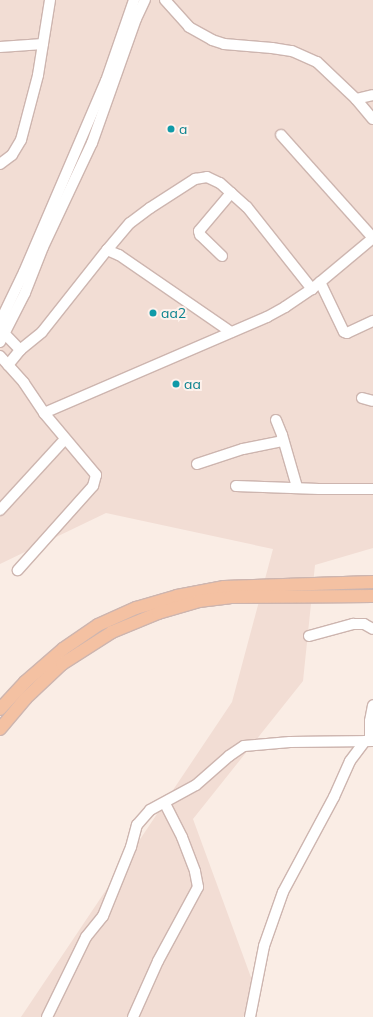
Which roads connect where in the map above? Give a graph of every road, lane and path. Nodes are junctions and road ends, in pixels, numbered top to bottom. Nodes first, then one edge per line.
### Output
1 (50, 0) edge
2 (134, 0) edge
3 (145, 0) edge
4 (165, 0) edge
5 (43, 44) junction
6 (0, 47) edge
7 (373, 95) edge
8 (356, 99) junction
9 (373, 119) edge
10 (281, 134) dead end
11 (0, 164) edge
12 (231, 193) junction
13 (373, 238) edge
14 (107, 250) junction
15 (222, 256) dead end
16 (320, 282) junction
17 (312, 289) junction
18 (373, 321) edge
19 (0, 322) edge
20 (231, 332) junction
21 (2, 335) edge
22 (20, 350) junction
23 (0, 356) edge
24 (8, 365) junction
25 (362, 398) dead end
26 (373, 401) edge
27 (44, 413) junction
28 (276, 420) dead end
29 (65, 439) junction
30 (283, 441) junction
31 (197, 464) dead end
32 (236, 486) dead end
33 (297, 487) junction
34 (373, 488) edge
35 (0, 510) edge
36 (18, 570) dead end
37 (373, 582) edge
38 (373, 596) edge
39 (373, 629) edge
40 (309, 636) dead end
41 (373, 705) edge
42 (0, 709) edge
43 (0, 729) edge
44 (369, 741) edge
45 (166, 803) junction
46 (47, 1017) edge
47 (133, 1017) edge
48 (250, 1017) edge

1 - 5 street
2 - 19 street
3 - 21 street
4 - 8 street
5 - 6 street
5 - 11 street
7 - 8 street
8 - 9 street
10 - 13 street
12 - 14 street
12 - 15 street
12 - 17 street
13 - 16 street
14 - 20 street
14 - 22 street
16 - 17 street
16 - 18 street
17 - 20 street
20 - 27 street
21 - 22 street
22 - 24 street
23 - 24 street
24 - 27 street
25 - 26 street
27 - 29 street
28 - 30 street
29 - 35 street
29 - 36 street
30 - 31 street
30 - 33 street
32 - 33 street
33 - 34 street
37 - 42 main road
38 - 43 main road
39 - 40 street
41 - 44 street
44 - 45 street
44 - 48 street
45 - 46 street
45 - 47 street

